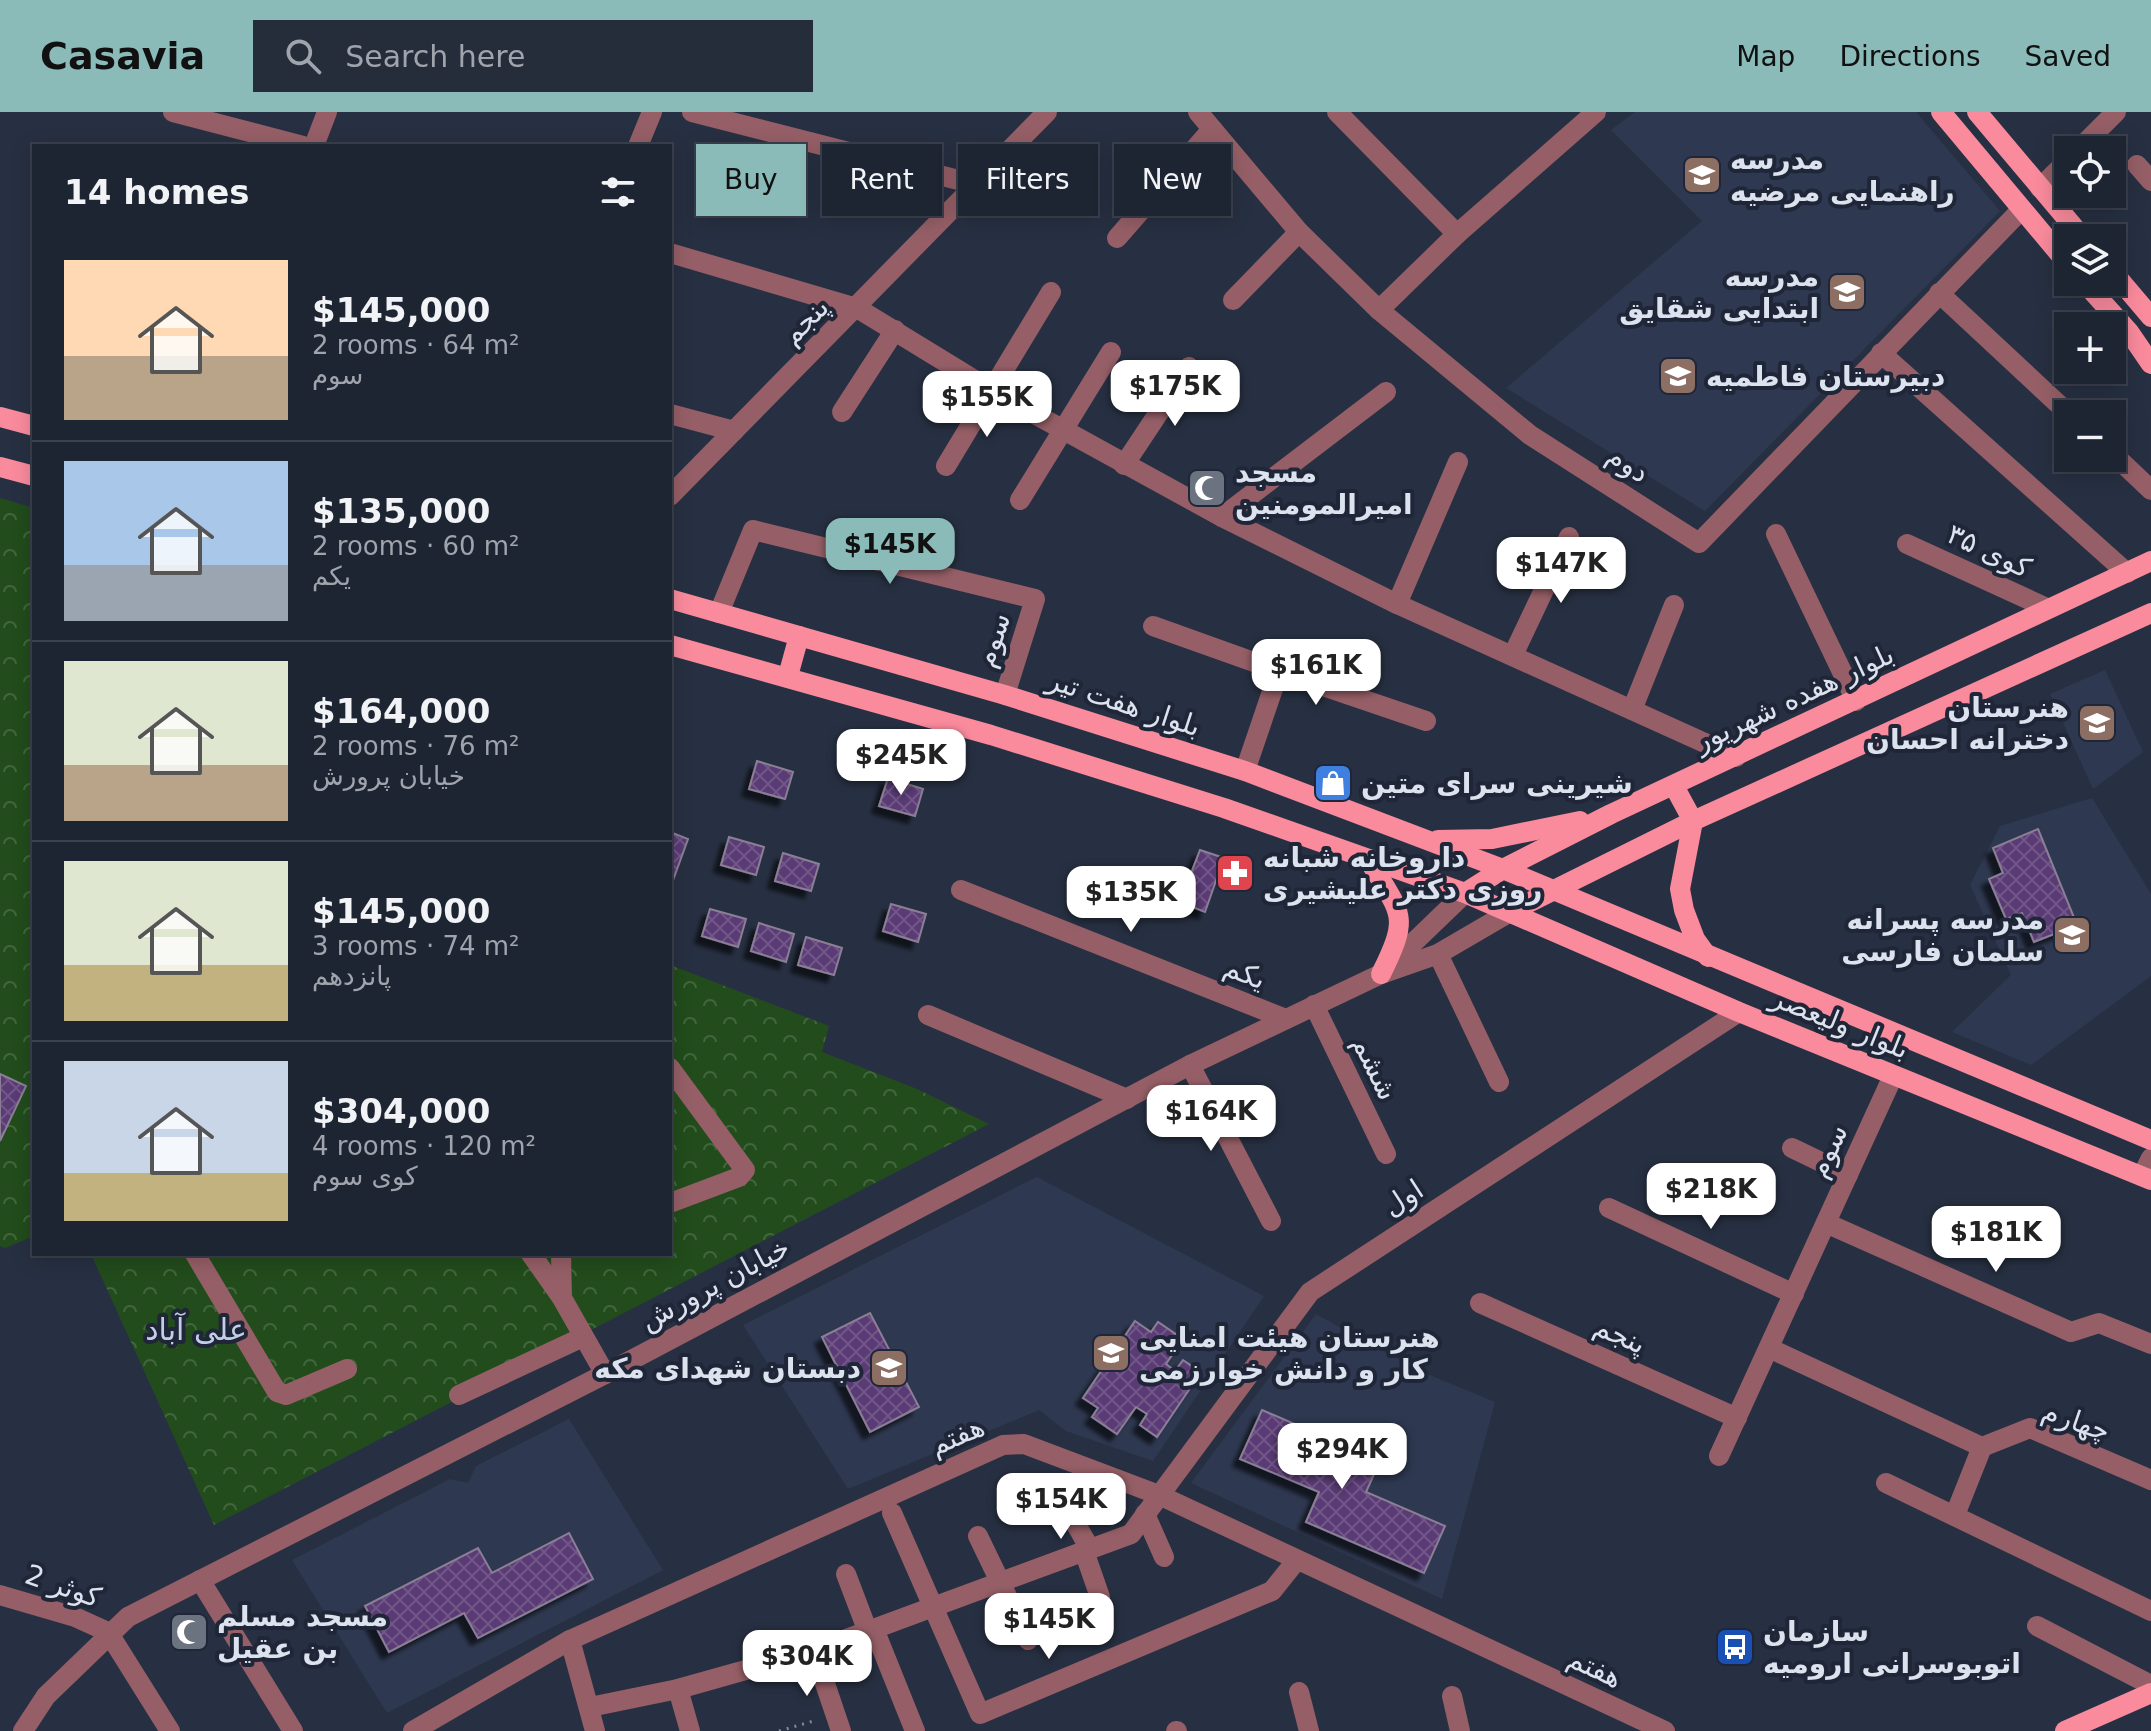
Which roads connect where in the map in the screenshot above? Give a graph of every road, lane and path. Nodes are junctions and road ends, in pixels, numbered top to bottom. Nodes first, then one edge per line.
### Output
1 (173, 112) edge
2 (327, 112) edge
3 (652, 112) edge
4 (692, 112) edge
5 (1047, 112) edge
6 (1198, 112) edge
7 (1337, 112) edge
8 (1596, 112) edge
9 (1941, 112) edge
10 (1977, 112) edge
11 (2116, 112) edge
12 (1212, 129) junction
13 (2092, 136) edge
14 (295, 144) edge
15 (315, 144) edge
16 (639, 144) edge
17 (1017, 144) edge
18 (2137, 165) dead end
19 (2054, 174) edge
20 (958, 180) edge
21 (2151, 181) edge
22 (2040, 188) junction
23 (958, 205) edge
24 (2020, 211) junction
25 (2071, 224) edge
26 (1299, 232) junction
27 (1457, 234) junction
28 (1117, 238) dead end
29 (2054, 249) edge
30 (672, 254) edge
31 (2126, 287) edge
32 (1051, 292) dead end
33 (1939, 293) junction
34 (2097, 296) edge
35 (1233, 300) dead end
36 (857, 308) junction
37 (1379, 310) junction
38 (2150, 314) edge
39 (895, 330) junction
40 (2129, 332) junction
41 (1111, 352) dead end
42 (1881, 353) junction
43 (2151, 364) edge
44 (1189, 367) dead end
45 (991, 390) junction
46 (1386, 392) dead end
47 (2054, 400) edge
48 (842, 412) dead end
49 (672, 415) edge
50 (0, 417) edge
51 (32, 425) edge
52 (1064, 430) junction
53 (734, 431) junction
54 (1458, 462) dead end
55 (1124, 465) junction
56 (946, 466) dead end
57 (2126, 466) edge
58 (0, 467) edge
59 (32, 475) edge
60 (2151, 490) edge
61 (672, 494) edge
62 (1020, 500) dead end
63 (1222, 517) junction
64 (1776, 534) dead end
65 (1569, 537) dead end
66 (1907, 544) dead end
67 (2151, 561) edge
68 (2127, 573) junction
69 (672, 600) edge
70 (1397, 604) junction
71 (1674, 605) dead end
72 (2047, 608) junction
73 (719, 613) junction
74 (2151, 613) edge
75 (1153, 626) dead end
76 (799, 636) junction
77 (672, 646) edge
78 (1513, 655) junction
79 (1279, 671) junction
80 (788, 676) junction
81 (1005, 695) junction
82 (1856, 701) junction
83 (1632, 710) junction
84 (1426, 721) dead end
85 (1736, 757) junction
86 (1245, 771) junction
87 (1674, 786) junction
88 (1611, 814) junction
89 (1693, 821) junction
90 (1425, 841) junction
91 (1370, 862) junction
92 (1503, 869) junction
93 (961, 890) dead end
94 (1550, 891) junction
95 (1465, 893) junction
96 (1510, 912) junction
97 (1438, 954) junction
98 (1708, 957) junction
99 (1381, 974) junction
100 (1314, 1005) junction
101 (1739, 1012) junction
102 (928, 1015) dead end
103 (1286, 1019) junction
104 (1190, 1065) junction
105 (672, 1071) edge
106 (1893, 1076) junction
107 (1499, 1082) dead end
108 (1127, 1099) junction
109 (2151, 1140) edge
110 (1792, 1148) dead end
111 (1386, 1154) dead end
112 (2148, 1171) edge
113 (1848, 1175) junction
114 (672, 1202) edge
115 (1609, 1208) dead end
116 (1271, 1221) dead end
117 (1826, 1223) junction
118 (196, 1256) edge
119 (532, 1256) edge
120 (561, 1256) edge
121 (1794, 1294) junction
122 (562, 1298) junction
123 (1480, 1303) dead end
124 (583, 1337) junction
125 (2151, 1344) edge
126 (1769, 1348) junction
127 (347, 1369) dead end
128 (605, 1374) junction
129 (459, 1395) dead end
130 (1737, 1418) junction
131 (1982, 1447) junction
132 (1719, 1456) dead end
133 (2151, 1480) edge
134 (1886, 1483) dead end
135 (1159, 1495) junction
136 (1069, 1512) dead end
137 (892, 1513) dead end
138 (1145, 1514) junction
139 (1955, 1515) junction
140 (978, 1536) dead end
141 (1087, 1550) junction
142 (1164, 1557) dead end
143 (1296, 1561) junction
144 (846, 1574) dead end
145 (200, 1580) junction
146 (1002, 1581) junction
147 (0, 1595) edge
148 (1100, 1597) dead end
149 (935, 1607) junction
150 (2151, 1611) edge
151 (2037, 1626) dead end
152 (871, 1630) junction
153 (108, 1632) junction
154 (570, 1640) junction
155 (1028, 1640) dead end
156 (814, 1651) junction
157 (2151, 1685) edge
158 (678, 1689) junction
159 (1299, 1692) dead end
160 (2151, 1693) edge
161 (1452, 1696) dead end
162 (590, 1707) junction
163 (839, 1723) edge
164 (23, 1731) edge
165 (170, 1731) edge
166 (293, 1731) edge
167 (413, 1731) edge
168 (595, 1731) edge
169 (690, 1731) edge
170 (779, 1731) edge
171 (915, 1731) edge
172 (1309, 1731) edge
173 (1460, 1731) edge
174 (1665, 1731) edge
175 (2065, 1731) edge

1 - 14 street
2 - 15 street
3 - 16 street
4 - 20 street
5 - 17 street, پنجم
6 - 12 street, دوم
7 - 27 street
8 - 27 street
9 - 24 main road
10 - 22 main road
11 - 13 street
12 - 26 street, دوم
12 - 28 street
18 - 21 street
19 - 22 street
22 - 24 main road
22 - 25 main road
23 - 36 street, پنجم
24 - 29 main road
24 - 33 street, دوم
26 - 35 street
26 - 37 street, دوم
27 - 37 street
30 - 36 street
31 - 38 main road
32 - 45 street
33 - 42 street, دوم
33 - 47 street
34 - 40 main road
36 - 39 street
36 - 53 street, پنجم
37 - 42 street, دوم
38 - 40 street
39 - 45 street
39 - 48 street
40 - 43 main road
41 - 52 street
42 - 68 street
44 - 55 street
45 - 52 street
45 - 56 street
46 - 63 street
49 - 53 street
50 - 51 main road
52 - 55 street
52 - 62 street
53 - 61 street, پنجم
54 - 70 street
55 - 63 street
57 - 60 street
58 - 59 main road
63 - 70 street
64 - 82 street
65 - 78 street
66 - 72 street, کوی ۳۵
67 - 68 main road, بلوار هفده شهریور
68 - 72 main road, بلوار هفده شهریور
69 - 73 main road, بلوار هفت تیر
70 - 78 street
71 - 83 street
72 - 82 main road, بلوار هفده شهریور
73 - 76 main road, بلوار هفت تیر
73 - 81 street, سوم
74 - 89 main road
75 - 79 street
76 - 80 main road
76 - 81 main road, بلوار هفت تیر
77 - 80 main road
78 - 83 street
79 - 84 street
79 - 86 street
80 - 91 main road
81 - 86 main road, بلوار هفت تیر
82 - 85 main road, بلوار هفده شهریور
83 - 85 street
85 - 87 main road, بلوار هفده شهریور
86 - 90 main road, بلوار هفت تیر
87 - 88 main road, بلوار هفده شهریور
87 - 89 main road
88 - 90 main road
88 - 92 main road, بلوار هفده شهریور
89 - 94 main road
89 - 98 main road
90 - 92 main road, بلوار هفت تیر
91 - 95 main road
91 - 99 main road
92 - 94 main road, بلوار هفت تیر
92 - 95 main road, بلوار هفده شهریور
93 - 103 street, یکم
94 - 96 main road
94 - 98 main road, بلوار ولیعصر
95 - 96 main road
95 - 99 street, خیابان پرورش
96 - 97 street, خیابان پرورش
96 - 101 main road, بلوار ولیعصر
97 - 99 street, خیابان پرورش
97 - 107 street
98 - 109 main road, بلوار ولیعصر
99 - 100 street, خیابان پرورش
100 - 103 street, خیابان پرورش
100 - 111 street, ششم
101 - 106 main road, بلوار ولیعصر
101 - 135 street, اول
102 - 108 street
103 - 104 street, خیابان پرورش
104 - 108 street, خیابان پرورش
104 - 116 street
105 - 114 street
106 - 112 main road, بلوار ولیعصر
106 - 113 street, سوم
108 - 128 street, خیابان پرورش
110 - 113 street
113 - 117 street, سوم
115 - 121 street
117 - 121 street, سوم
117 - 125 street
118 - 127 street
119 - 122 street
120 - 122 street
121 - 126 street, سوم
122 - 124 street
123 - 130 street, پنجم
124 - 128 street
124 - 129 street
126 - 130 street, سوم
126 - 131 street
128 - 145 street, خیابان پرورش
130 - 132 street, سوم
131 - 133 street, چهارم
131 - 139 street
134 - 139 street
135 - 138 street, اول
135 - 143 street, هفتم
135 - 154 street, هفتم
136 - 141 street
137 - 149 street
138 - 141 street, اول
138 - 142 street
139 - 150 street
140 - 146 street
141 - 146 street, اول
141 - 148 street
143 - 149 street
143 - 174 street, هفتم
144 - 152 street
145 - 153 street, خیابان پرورش
145 - 166 street
146 - 149 street, اول
146 - 155 street
147 - 153 street, کوثر 2
149 - 152 street, اول
151 - 157 street
152 - 156 street, اول
152 - 171 street
153 - 164 street, خیابان پرورش
153 - 165 street
154 - 162 street
154 - 167 street, هفتم
156 - 158 street, اول
156 - 163 street
158 - 162 street, اول
158 - 169 street
159 - 172 street
160 - 175 main road
161 - 173 street
162 - 168 street
163 - 170 path

